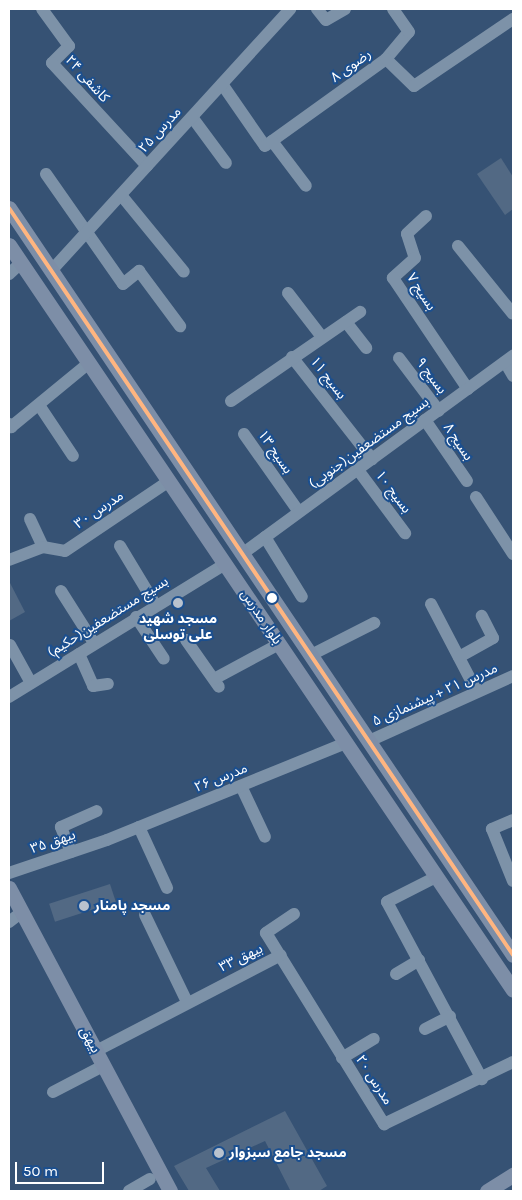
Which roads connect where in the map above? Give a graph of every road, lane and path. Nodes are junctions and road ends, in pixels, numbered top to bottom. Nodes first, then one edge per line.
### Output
1 (42, 9) edge
2 (290, 9) edge
3 (317, 9) edge
4 (345, 9) edge
5 (393, 9) edge
6 (513, 19) edge
7 (386, 59) junction
8 (222, 84) junction
9 (192, 117) junction
10 (272, 141) junction
11 (226, 163) dead end
12 (147, 166) junction
13 (46, 174) dead end
14 (306, 186) dead end
15 (121, 195) junction
16 (9, 208) edge
17 (426, 216) dead end
18 (87, 232) junction
19 (9, 245) edge
20 (458, 246) dead end
21 (21, 262) junction
22 (51, 271) junction
23 (184, 272) dead end
24 (9, 274) edge
25 (288, 293) dead end
26 (360, 312) dead end
27 (513, 314) edge
28 (346, 322) junction
29 (180, 326) dead end
30 (322, 337) junction
31 (366, 348) dead end
32 (292, 357) junction
33 (399, 358) dead end
34 (509, 359) edge
35 (88, 363) junction
36 (513, 376) edge
37 (468, 389) junction
38 (231, 401) dead end
39 (39, 405) junction
40 (438, 411) junction
41 (425, 420) junction
42 (9, 424) edge
43 (159, 430) junction
44 (244, 434) dead end
45 (142, 442) junction
46 (73, 456) dead end
47 (372, 459) junction
48 (358, 470) junction
49 (169, 481) junction
50 (467, 481) dead end
51 (476, 497) dead end
52 (299, 512) junction
53 (30, 518) dead end
54 (406, 533) dead end
55 (265, 537) junction
56 (120, 546) dead end
57 (43, 547) junction
58 (242, 554) junction
59 (513, 554) edge
60 (9, 560) edge
61 (225, 564) junction
62 (61, 591) dead end
63 (302, 597) dead end
64 (155, 604) junction
65 (431, 604) dead end
66 (482, 616) dead end
67 (136, 617) junction
68 (374, 623) dead end
69 (186, 640) dead end
70 (94, 644) junction
71 (278, 644) junction
72 (10, 645) edge
73 (79, 654) junction
74 (459, 658) junction
75 (164, 659) dead end
76 (315, 661) junction
77 (513, 678) edge
78 (303, 680) junction
79 (31, 683) junction
80 (108, 684) dead end
81 (477, 692) junction
82 (9, 697) edge
83 (368, 741) junction
84 (346, 743) junction
85 (242, 786) junction
86 (97, 811) dead end
87 (513, 820) edge
88 (139, 827) junction
89 (265, 837) dead end
90 (107, 840) joint
91 (71, 852) junction
92 (9, 874) edge
93 (436, 877) junction
94 (513, 880) edge
95 (9, 888) edge
96 (167, 888) dead end
97 (22, 912) junction
98 (294, 914) dead end
99 (145, 915) dead end
100 (9, 922) edge
101 (281, 955) junction
102 (513, 955) edge
103 (419, 960) junction
104 (396, 974) dead end
105 (513, 990) edge
106 (187, 1002) junction
107 (450, 1016) junction
108 (425, 1029) dead end
109 (374, 1039) dead end
110 (96, 1051) junction
111 (342, 1058) junction
112 (513, 1062) edge
113 (99, 1068) junction
114 (482, 1079) junction
115 (53, 1092) dead end
116 (513, 1175) edge
117 (150, 1179) dead end
118 (129, 1191) edge
119 (170, 1191) edge
120 (487, 1191) edge

1 - 12 street, کاشفی ۲۴
2 - 8 street, مدرس ۲۵
3 - 4 street
5 - 7 street
6 - 7 street, رضوی ۸
7 - 10 street, رضوی ۸
8 - 9 street, مدرس ۲۵
8 - 10 street
9 - 11 street
9 - 12 street, مدرس ۲۵
10 - 14 street
12 - 15 street, مدرس ۲۵
13 - 18 street
15 - 18 street, مدرس ۲۵
15 - 23 street
16 - 22 main road, بلوار مدرس
17 - 37 street, بسیج ۷
18 - 22 street, مدرس ۲۵
18 - 29 street
19 - 21 main road, بلوار مدرس
20 - 27 street
21 - 24 street
21 - 35 main road, بلوار مدرس
22 - 43 main road, بلوار مدرس
25 - 30 street
26 - 28 street, بسیج ۱۱
28 - 30 street, بسیج ۱۱
28 - 31 street
30 - 32 street, بسیج ۱۱
32 - 38 street
32 - 47 street, بسیج ۱۱
33 - 40 street, بسیج ۹
34 - 36 street
34 - 37 street, بسیج مستضعفین(جنوبی)
35 - 39 street
35 - 45 main road, بلوار مدرس
37 - 40 street, بسیج مستضعفین(جنوبی)
39 - 42 street
39 - 46 street
40 - 41 street, بسیج مستضعفین(جنوبی)
41 - 47 street, بسیج مستضعفین(جنوبی)
41 - 50 street, بسیج ۸
43 - 45 main road
43 - 58 main road, بلوار مدرس
44 - 52 street, بسیج ۱۳
45 - 49 main road, بلوار مدرس
47 - 48 street, بسیج مستضعفین(جنوبی)
48 - 52 street, بسیج مستضعفین(جنوبی)
48 - 54 street, بسیج ۱۰
49 - 57 street, مدرس ۳۰
49 - 61 main road, بلوار مدرس
51 - 59 street
52 - 55 street, بسیج مستضعفین(جنوبی)
53 - 57 street
55 - 58 street, بسیج مستضعفین(جنوبی)
55 - 63 street
56 - 64 street
57 - 60 street
58 - 76 main road, بلوار مدرس
61 - 64 street, بسیج مستضعفین(حکیم)
61 - 71 main road, بلوار مدرس
62 - 70 street
64 - 67 street, بسیج مستضعفین(حکیم)
65 - 74 street
66 - 74 street
67 - 70 street, بسیج مستضعفین(حکیم)
67 - 75 street
68 - 76 street
69 - 71 street
70 - 73 street, بسیج مستضعفین(حکیم)
71 - 78 main road, بلوار مدرس
72 - 79 street
73 - 79 street, بسیج مستضعفین(حکیم)
73 - 80 street
74 - 81 street
76 - 78 main road
76 - 83 main road, بلوار مدرس
77 - 81 street, مدرس ۲۱ + پیشنمازی ۵
78 - 84 main road, بلوار مدرس
79 - 82 street, بسیج مستضعفین(حکیم)
81 - 83 street, مدرس ۲۱ + پیشنمازی ۵
83 - 102 main road, بلوار مدرس
84 - 85 street, مدرس ۲۶
84 - 93 main road, بلوار مدرس
85 - 88 street, مدرس ۲۶
85 - 89 street
86 - 91 street
87 - 94 street
88 - 90 street, مدرس ۲۶
88 - 96 street
90 - 91 street, بیهق ۳۵
91 - 92 street, بیهق ۳۵
93 - 103 street
93 - 105 main road, بلوار مدرس
95 - 97 main road, بیهق
97 - 100 street
97 - 110 main road, بیهق
98 - 101 street, بیهق ۳۳
99 - 106 street
101 - 106 street, بیهق ۳۳
101 - 111 street, مدرس ۲۰
103 - 104 street
103 - 107 street
106 - 110 street, بیهق ۳۳
107 - 108 street
107 - 114 street
109 - 111 street
110 - 113 main road, بیهق
111 - 114 street, مدرس ۲۰
112 - 114 street, مدرس ۲۰
113 - 115 street
113 - 119 main road, بیهق
116 - 120 main road
117 - 118 street

